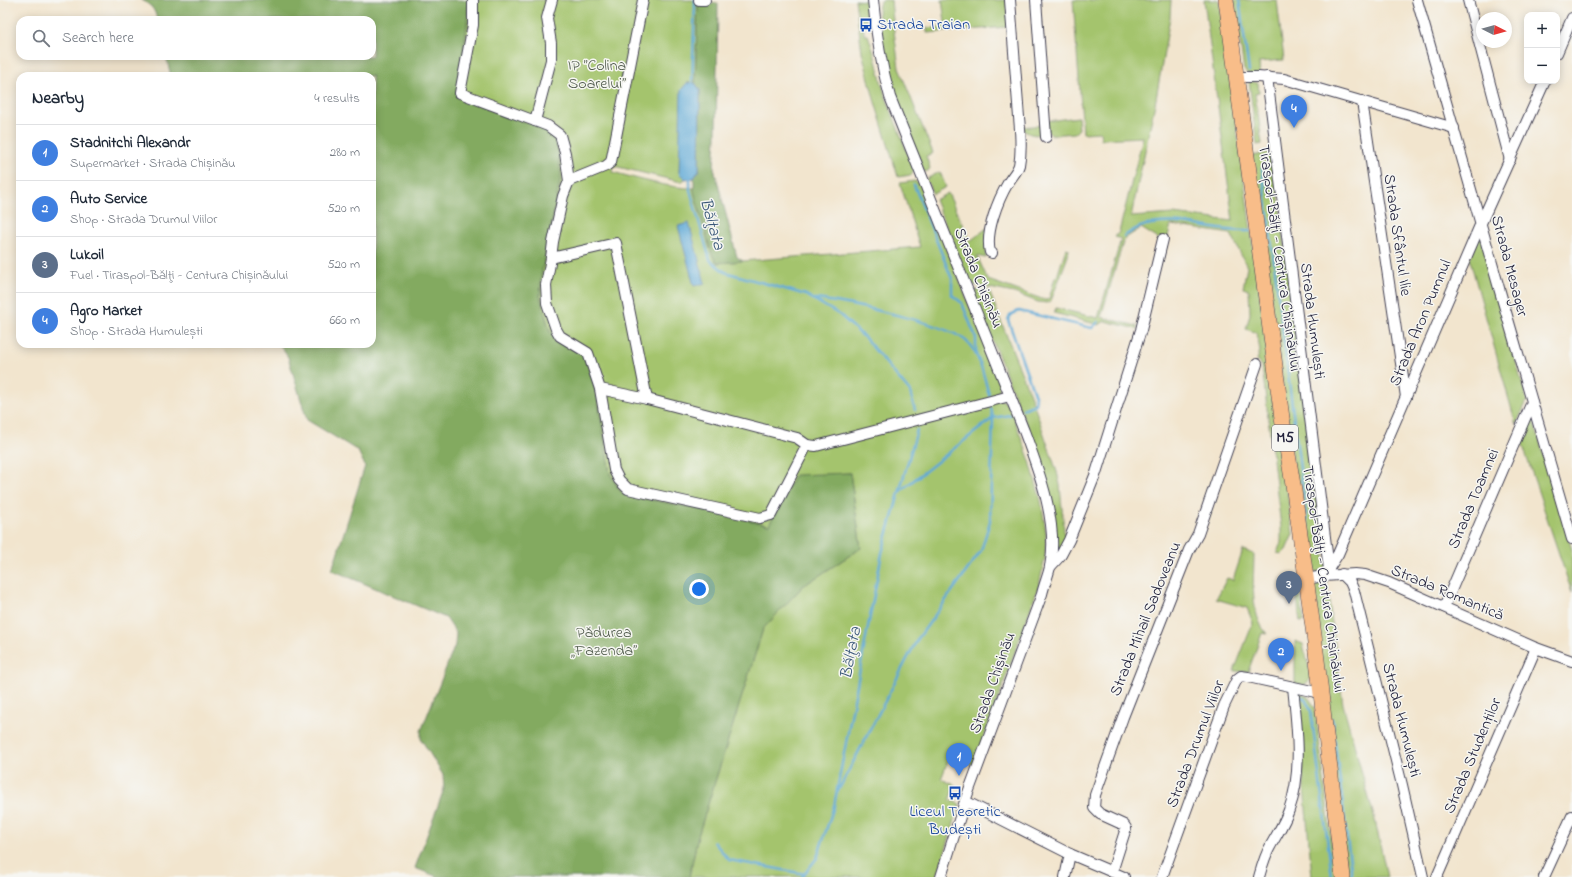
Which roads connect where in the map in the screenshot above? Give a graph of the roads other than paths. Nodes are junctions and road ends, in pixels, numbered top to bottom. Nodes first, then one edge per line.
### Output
1 (473, 0) edge
2 (552, 0) edge
3 (643, 0) edge
4 (699, 0) edge
5 (705, 0) edge
6 (873, 0) edge
7 (1010, 0) edge
8 (1036, 0) edge
9 (1226, 0) edge
10 (1418, 0) edge
11 (1468, 0) edge
12 (1572, 18) edge
13 (1559, 48) edge
14 (1237, 77) junction
15 (1267, 77) junction
16 (1544, 84) edge
17 (1362, 101) junction
18 (535, 121) junction
19 (1454, 128) junction
20 (1046, 137) dead end
21 (1510, 160) junction
22 (569, 181) junction
23 (1481, 223) junction
24 (1163, 239) dead end
25 (992, 253) dead end
26 (551, 258) junction
27 (1257, 364) dead end
28 (600, 389) junction
29 (1010, 396) junction
30 (1406, 397) junction
31 (647, 399) junction
32 (1532, 402) junction
33 (807, 445) junction
34 (1572, 539) edge
35 (1050, 567) junction
36 (1326, 572) junction
37 (1342, 574) junction
38 (1306, 579) junction
39 (1444, 607) junction
40 (1536, 648) junction
41 (1572, 661) edge
42 (1293, 687) junction
43 (1321, 693) junction
44 (965, 801) junction
45 (1572, 816) edge
46 (1070, 854) junction
47 (1112, 872) junction
48 (941, 877) edge
49 (1065, 877) edge
50 (1124, 877) edge
51 (1162, 877) edge
52 (1259, 877) edge
53 (1343, 877) edge
54 (1423, 877) edge
55 (1437, 877) edge
56 (1544, 877) edge

1 - 18 street
2 - 18 street
3 - 22 street
4 - 5 street
6 - 29 street, Strada Chișinău
7 - 25 street
8 - 20 street
9 - 14 highway, Tiraspol-Bălţi - Centura Chișinăului / M5
10 - 19 street, Strada Mesager
11 - 21 street
12 - 13 street
14 - 15 street
14 - 38 highway, Tiraspol-Bălţi - Centura Chișinăului / M5
15 - 17 street
15 - 36 street, Strada Humulești
16 - 21 street, Strada Aron Pumnul
17 - 19 street
17 - 30 street, Strada Sfântul Ilie
18 - 22 street
19 - 23 street, Strada Mesager
21 - 23 street, Strada Aron Pumnul
22 - 26 street
23 - 30 street, Strada Aron Pumnul
23 - 32 street, Strada Mesager
24 - 35 street, Strada Chișinău
26 - 28 street
26 - 31 street
27 - 47 street, Strada Mihail Sadoveanu
28 - 31 street
28 - 33 street
29 - 33 street
29 - 35 street, Strada Chișinău
30 - 36 street, Strada Aron Pumnul
31 - 33 street
32 - 34 street, Strada Mesager
32 - 39 street, Strada Toamnei
35 - 44 street, Strada Chișinău
36 - 37 street, Strada Romantică
36 - 38 street, Strada Romantică
37 - 39 street, Strada Romantică
37 - 54 street, Strada Humulești
38 - 43 highway, Tiraspol-Bălţi - Centura Chișinăului / M5
39 - 40 street, Strada Romantică
40 - 41 street, Strada Romantică
40 - 55 street, Strada Studenților
42 - 43 street, Strada Drumul Viilor
42 - 51 street, Strada Drumul Viilor
42 - 52 street
43 - 53 highway, Tiraspol-Bălţi - Centura Chișinăului / M5
44 - 46 street
44 - 48 street, Strada Chișinău
45 - 56 street
46 - 47 street
46 - 49 street
47 - 50 street

